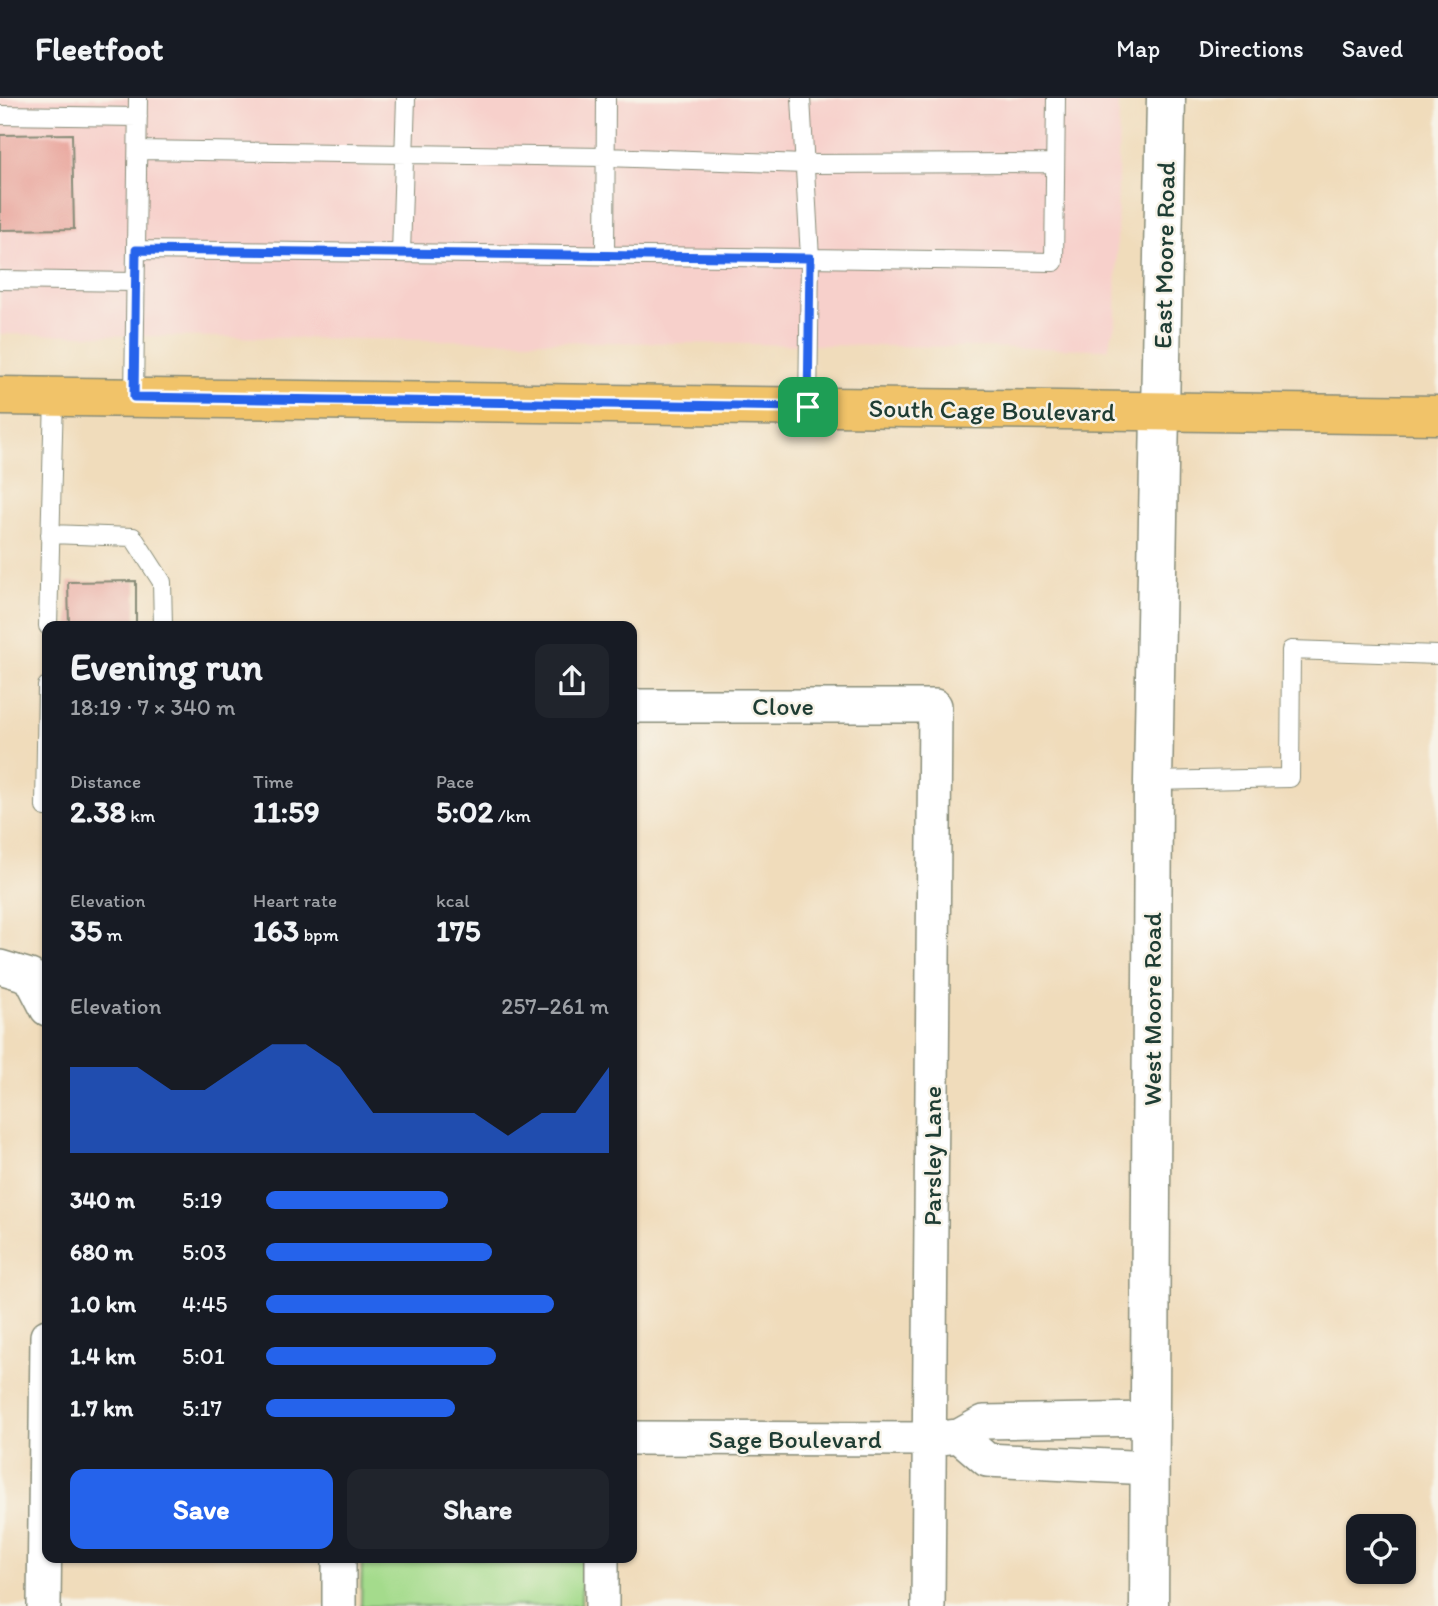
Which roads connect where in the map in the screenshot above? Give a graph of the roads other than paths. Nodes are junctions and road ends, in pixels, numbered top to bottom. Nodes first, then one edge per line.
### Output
1 (138, 98) edge
2 (406, 98) edge
3 (606, 98) edge
4 (801, 98) edge
5 (1056, 98) edge
6 (1166, 98) edge
7 (0, 115) edge
8 (138, 117) junction
9 (138, 150) junction
10 (405, 155) junction
11 (606, 157) junction
12 (1055, 163) junction
13 (806, 164) junction
14 (136, 250) junction
15 (401, 253) junction
16 (605, 255) junction
17 (810, 258) junction
18 (0, 280) edge
19 (135, 282) junction
20 (0, 396) edge
21 (54, 396) junction
22 (134, 397) junction
23 (808, 407) junction
24 (1161, 413) junction
25 (1438, 415) edge
26 (50, 534) junction
27 (48, 621) edge
28 (163, 621) edge
29 (1438, 655) edge
30 (637, 706) edge
31 (935, 706) joint
32 (1153, 781) junction
33 (0, 967) edge
34 (42, 999) edge
35 (1150, 1419) junction
36 (637, 1438) edge
37 (944, 1438) junction
38 (1150, 1468) junction
39 (44, 1563) edge
40 (340, 1563) edge
41 (602, 1563) edge
42 (44, 1606) edge
43 (339, 1606) edge
44 (602, 1606) edge
45 (928, 1606) edge
46 (1149, 1606) edge

1 - 8 lane
2 - 10 lane
3 - 11 lane
4 - 13 lane
5 - 12 lane
6 - 24 street, East Moore Road
7 - 8 lane
8 - 9 lane
9 - 10 lane
9 - 14 lane
10 - 11 lane
10 - 15 lane
11 - 13 lane
11 - 16 lane
12 - 13 lane
12 - 17 lane
13 - 17 lane
14 - 15 lane
14 - 19 lane
15 - 16 lane
16 - 17 lane
17 - 23 lane
18 - 19 lane
19 - 22 lane
20 - 21 main road, South Cage Boulevard
21 - 22 main road, South Cage Boulevard
21 - 26 lane
22 - 23 main road, South Cage Boulevard
23 - 24 main road, South Cage Boulevard
24 - 25 main road, South Cage Boulevard
24 - 32 street, West Moore Road
26 - 27 lane
26 - 28 lane
29 - 32 lane
30 - 31 street, Clove
31 - 37 street, Parsley Lane
32 - 35 street, West Moore Road
33 - 34 street
35 - 37 street, Sage Boulevard
35 - 38 street, West Moore Road
36 - 37 street, Sage Boulevard
37 - 38 street
37 - 45 street, Parsley Lane
38 - 46 street, West Moore Road
39 - 42 street
40 - 43 street
41 - 44 street

